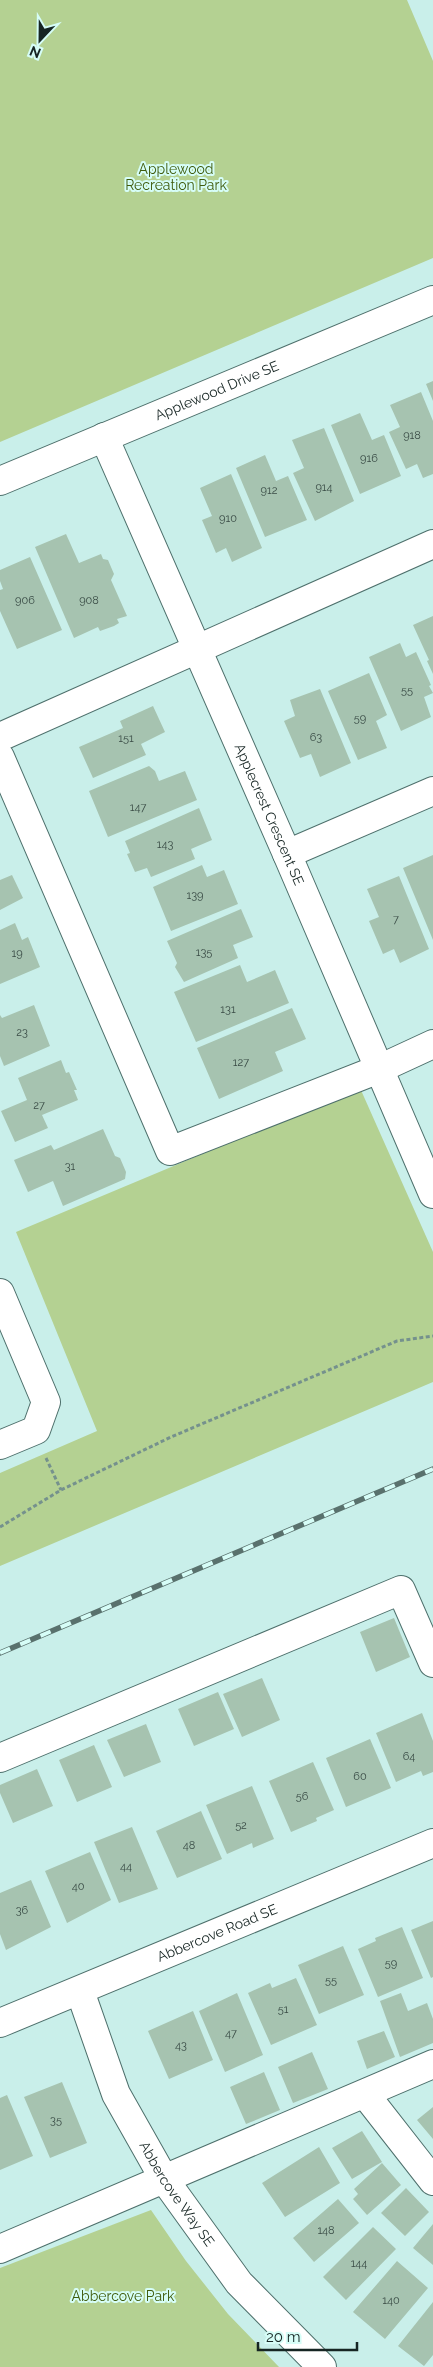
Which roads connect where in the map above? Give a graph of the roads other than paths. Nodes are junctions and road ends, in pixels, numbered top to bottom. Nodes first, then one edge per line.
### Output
1 (433, 300) edge
2 (104, 437) junction
3 (0, 481) edge
4 (433, 544) edge
5 (196, 649) junction
6 (0, 737) edge
7 (0, 757) edge
8 (433, 792) edge
9 (287, 854) junction
10 (433, 1044) edge
11 (379, 1069) junction
12 (433, 1194) edge
13 (0, 1293) edge
14 (0, 1445) edge
15 (433, 1663) edge
16 (0, 1758) edge
17 (433, 1842) edge
18 (80, 1991) junction
19 (0, 2023) edge
20 (433, 2064) edge
21 (365, 2094) junction
22 (164, 2179) junction
23 (433, 2181) edge
24 (0, 2249) edge
25 (322, 2367) edge

1 - 2 street, Applewood Drive SE
2 - 3 street, Applewood Drive SE
2 - 5 street, Applecrest Crescent SE
4 - 5 street
5 - 6 street
5 - 9 street, Applecrest Crescent SE
7 - 11 street
8 - 9 street
9 - 11 street, Applecrest Crescent SE
10 - 11 street
11 - 12 street, Applecrest Crescent SE
13 - 14 street
15 - 16 street
17 - 18 street, Abbercove Road SE
18 - 19 street, Abbercove Road SE
18 - 22 street, Abbercove Way SE
20 - 21 street
21 - 22 street
21 - 23 street
22 - 24 street
22 - 25 street, Abbercove Way SE

